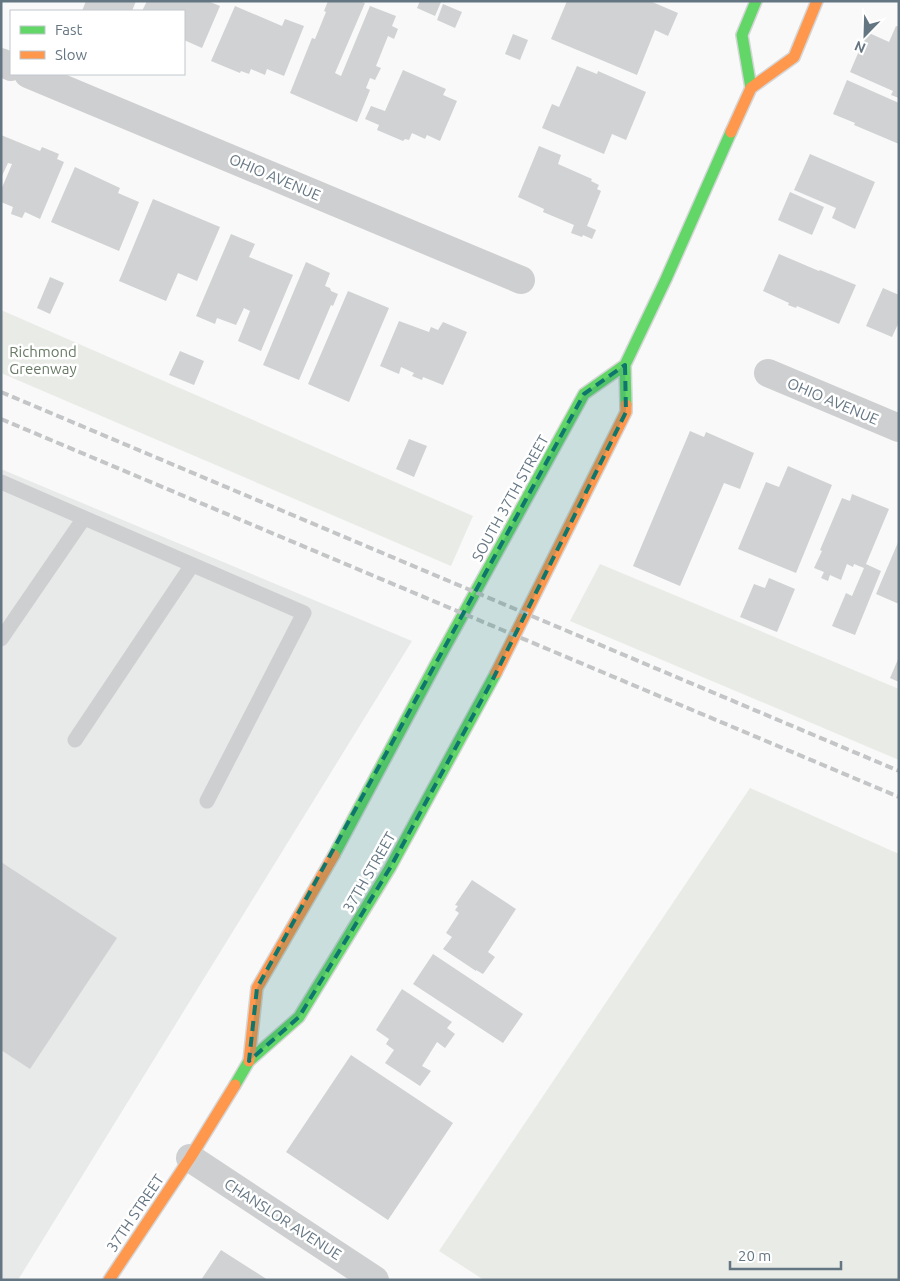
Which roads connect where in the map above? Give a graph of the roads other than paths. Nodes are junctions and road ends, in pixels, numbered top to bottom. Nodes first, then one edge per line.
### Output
1 (756, 1) edge
2 (817, 1) edge
3 (30, 75) edge
4 (751, 88) junction
5 (522, 280) dead end
6 (625, 365) junction
7 (768, 373) dead end
8 (899, 428) edge
9 (1, 482) edge
10 (84, 518) junction
11 (192, 565) junction
12 (1, 639) edge
13 (438, 660) joint
14 (492, 680) joint
15 (74, 740) dead end
16 (207, 801) dead end
17 (249, 1061) junction
18 (190, 1158) junction
19 (109, 1280) edge
20 (375, 1280) edge

1 - 4 street
2 - 4 street
3 - 5 street, OHIO AVENUE
4 - 6 street, SOUTH 37TH STREET
6 - 13 street, SOUTH 37TH STREET
6 - 14 street, SOUTH 37TH STREET
7 - 8 street, OHIO AVENUE
9 - 10 lane
10 - 11 lane
10 - 12 lane
11 - 15 lane
11 - 16 lane
13 - 17 street, 37TH STREET
14 - 17 street, 37TH STREET
17 - 18 street, 37TH STREET
18 - 19 street, 37TH STREET
18 - 20 street, CHANSLOR AVENUE

